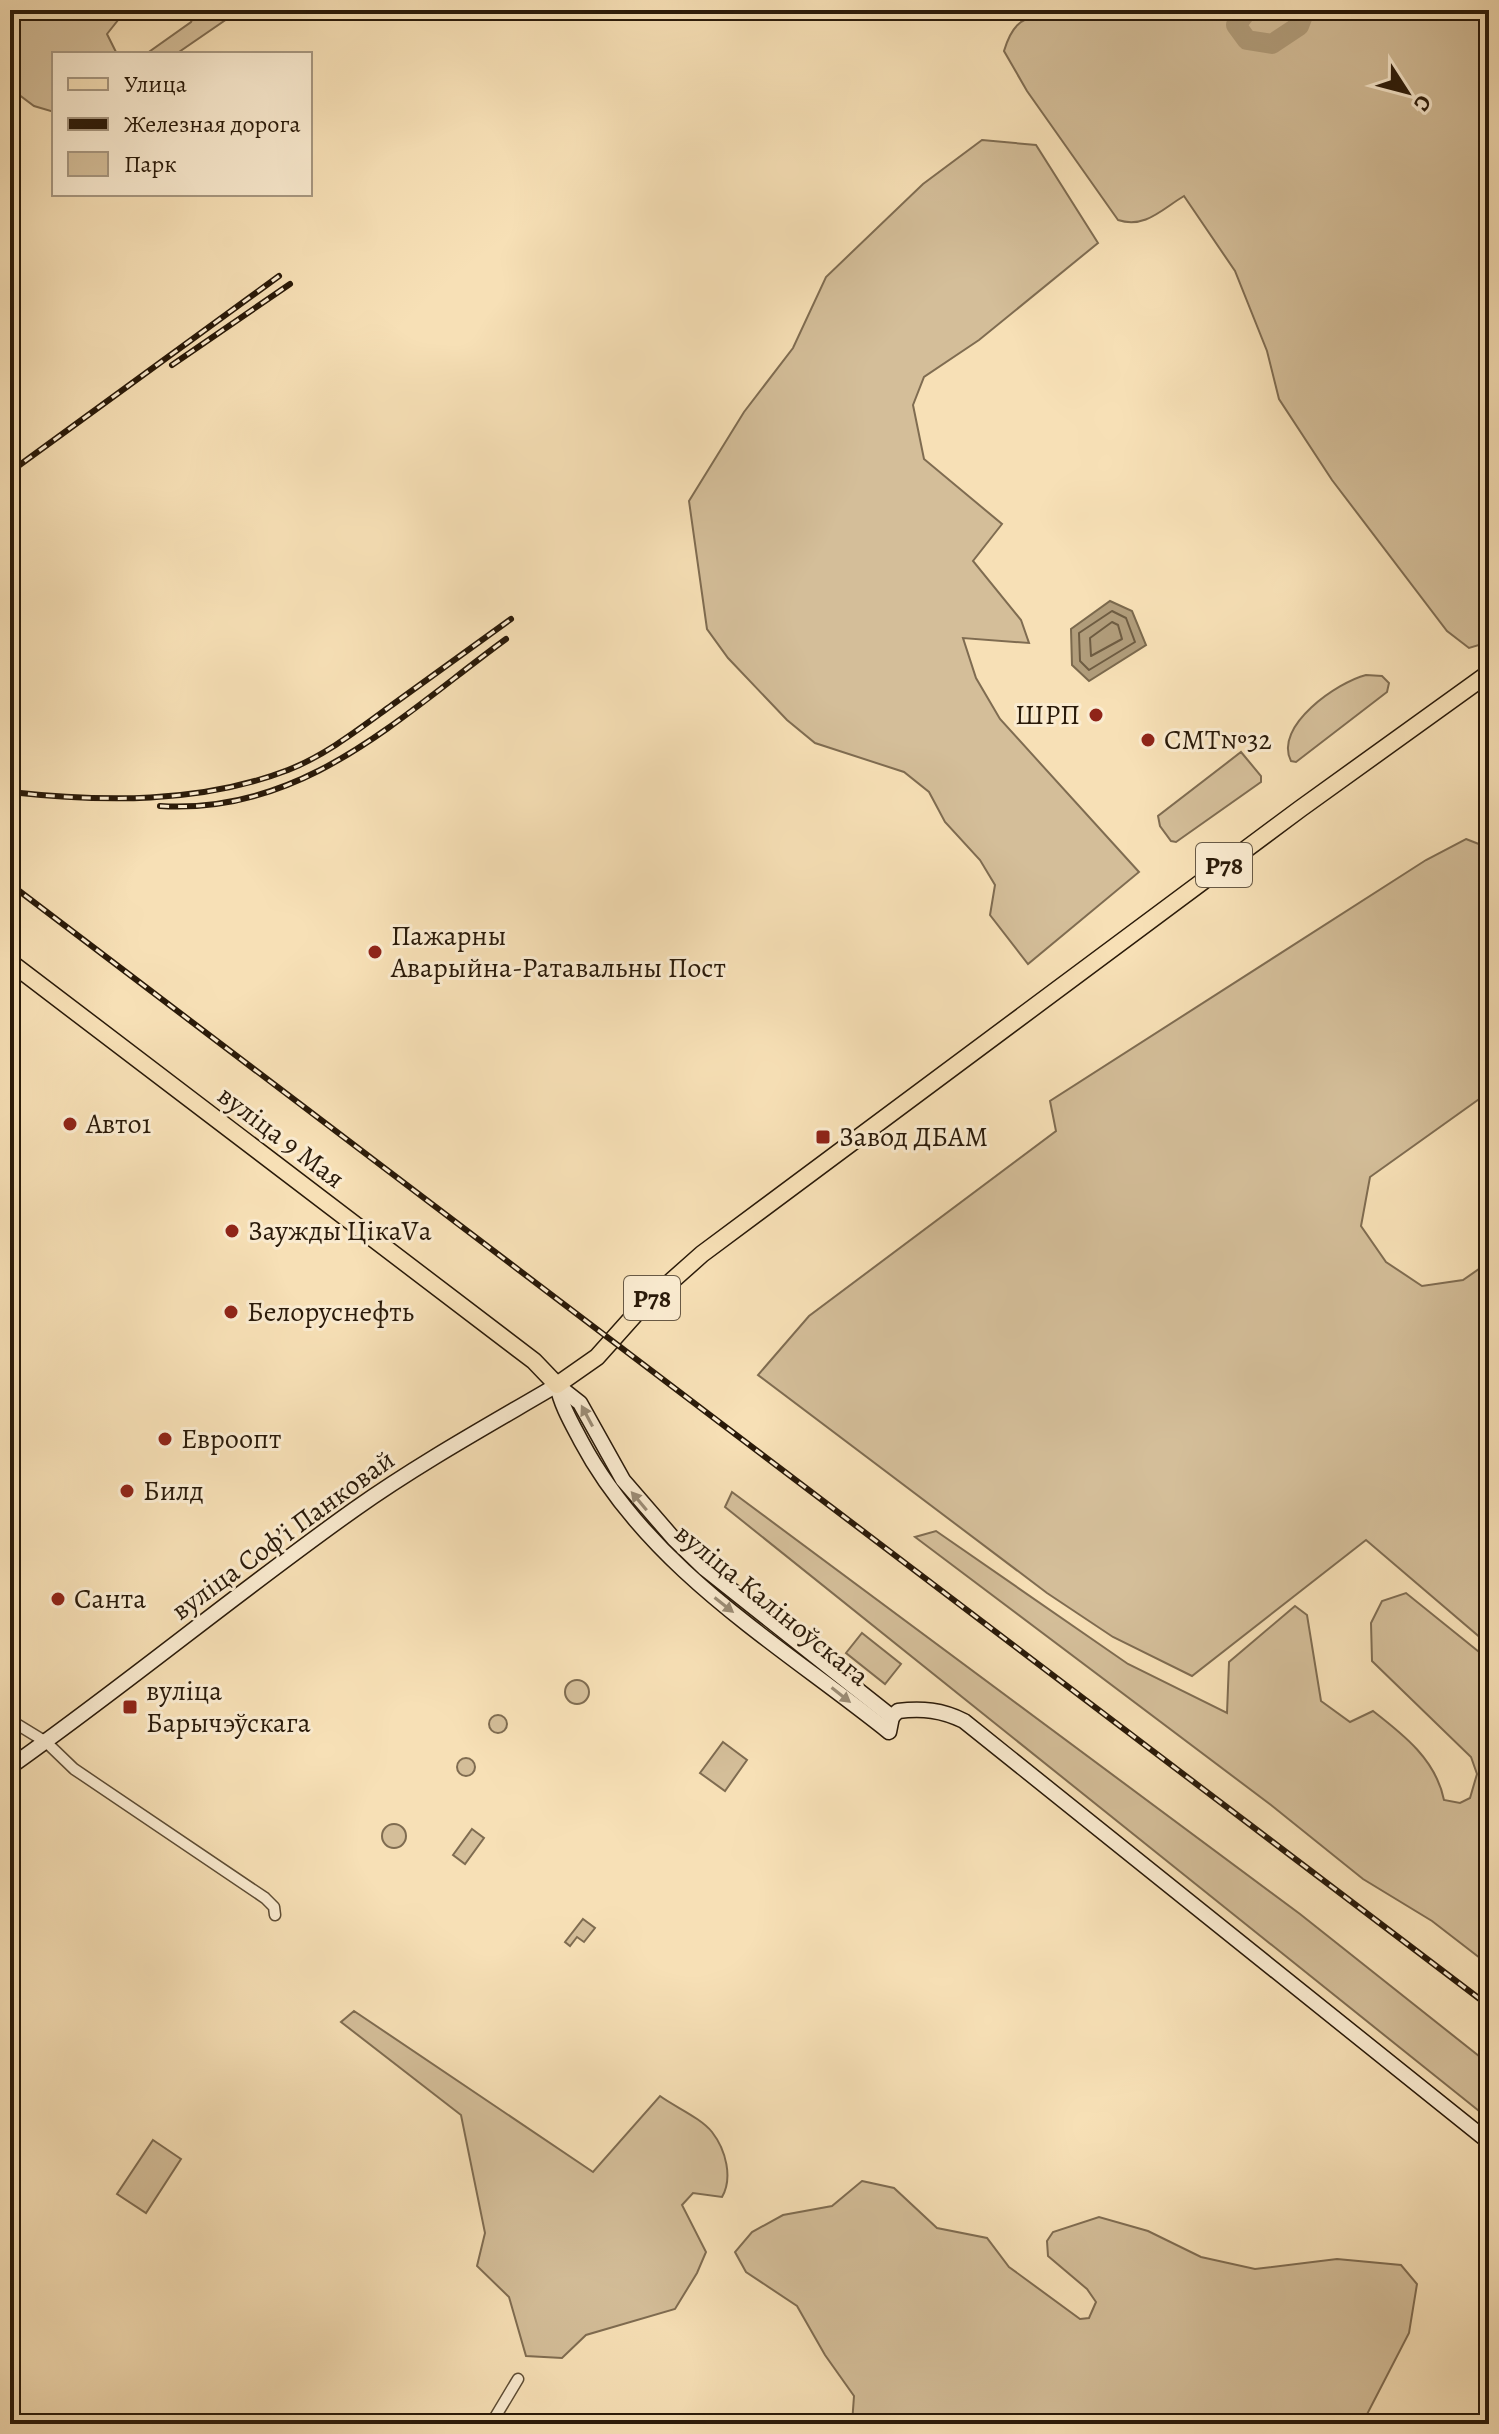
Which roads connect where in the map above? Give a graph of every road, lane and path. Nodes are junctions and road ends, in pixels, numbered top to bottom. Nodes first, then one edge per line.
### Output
1 (1489, 673) edge
2 (10, 962) edge
3 (557, 1385) junction
4 (10, 1720) edge
5 (46, 1742) junction
6 (10, 1767) edge
7 (275, 1915) dead end
8 (1489, 2142) edge
9 (518, 2379) dead end
10 (491, 2424) edge

1 - 3 main road, Р78
2 - 3 main road, вуліца 9 Мая
3 - 5 street, вуліца Софʼі Панковай
3 - 8 street, вуліца Каліноўскага
4 - 5 street
5 - 6 street, вуліца Софʼі Панковай
5 - 7 street
9 - 10 street

